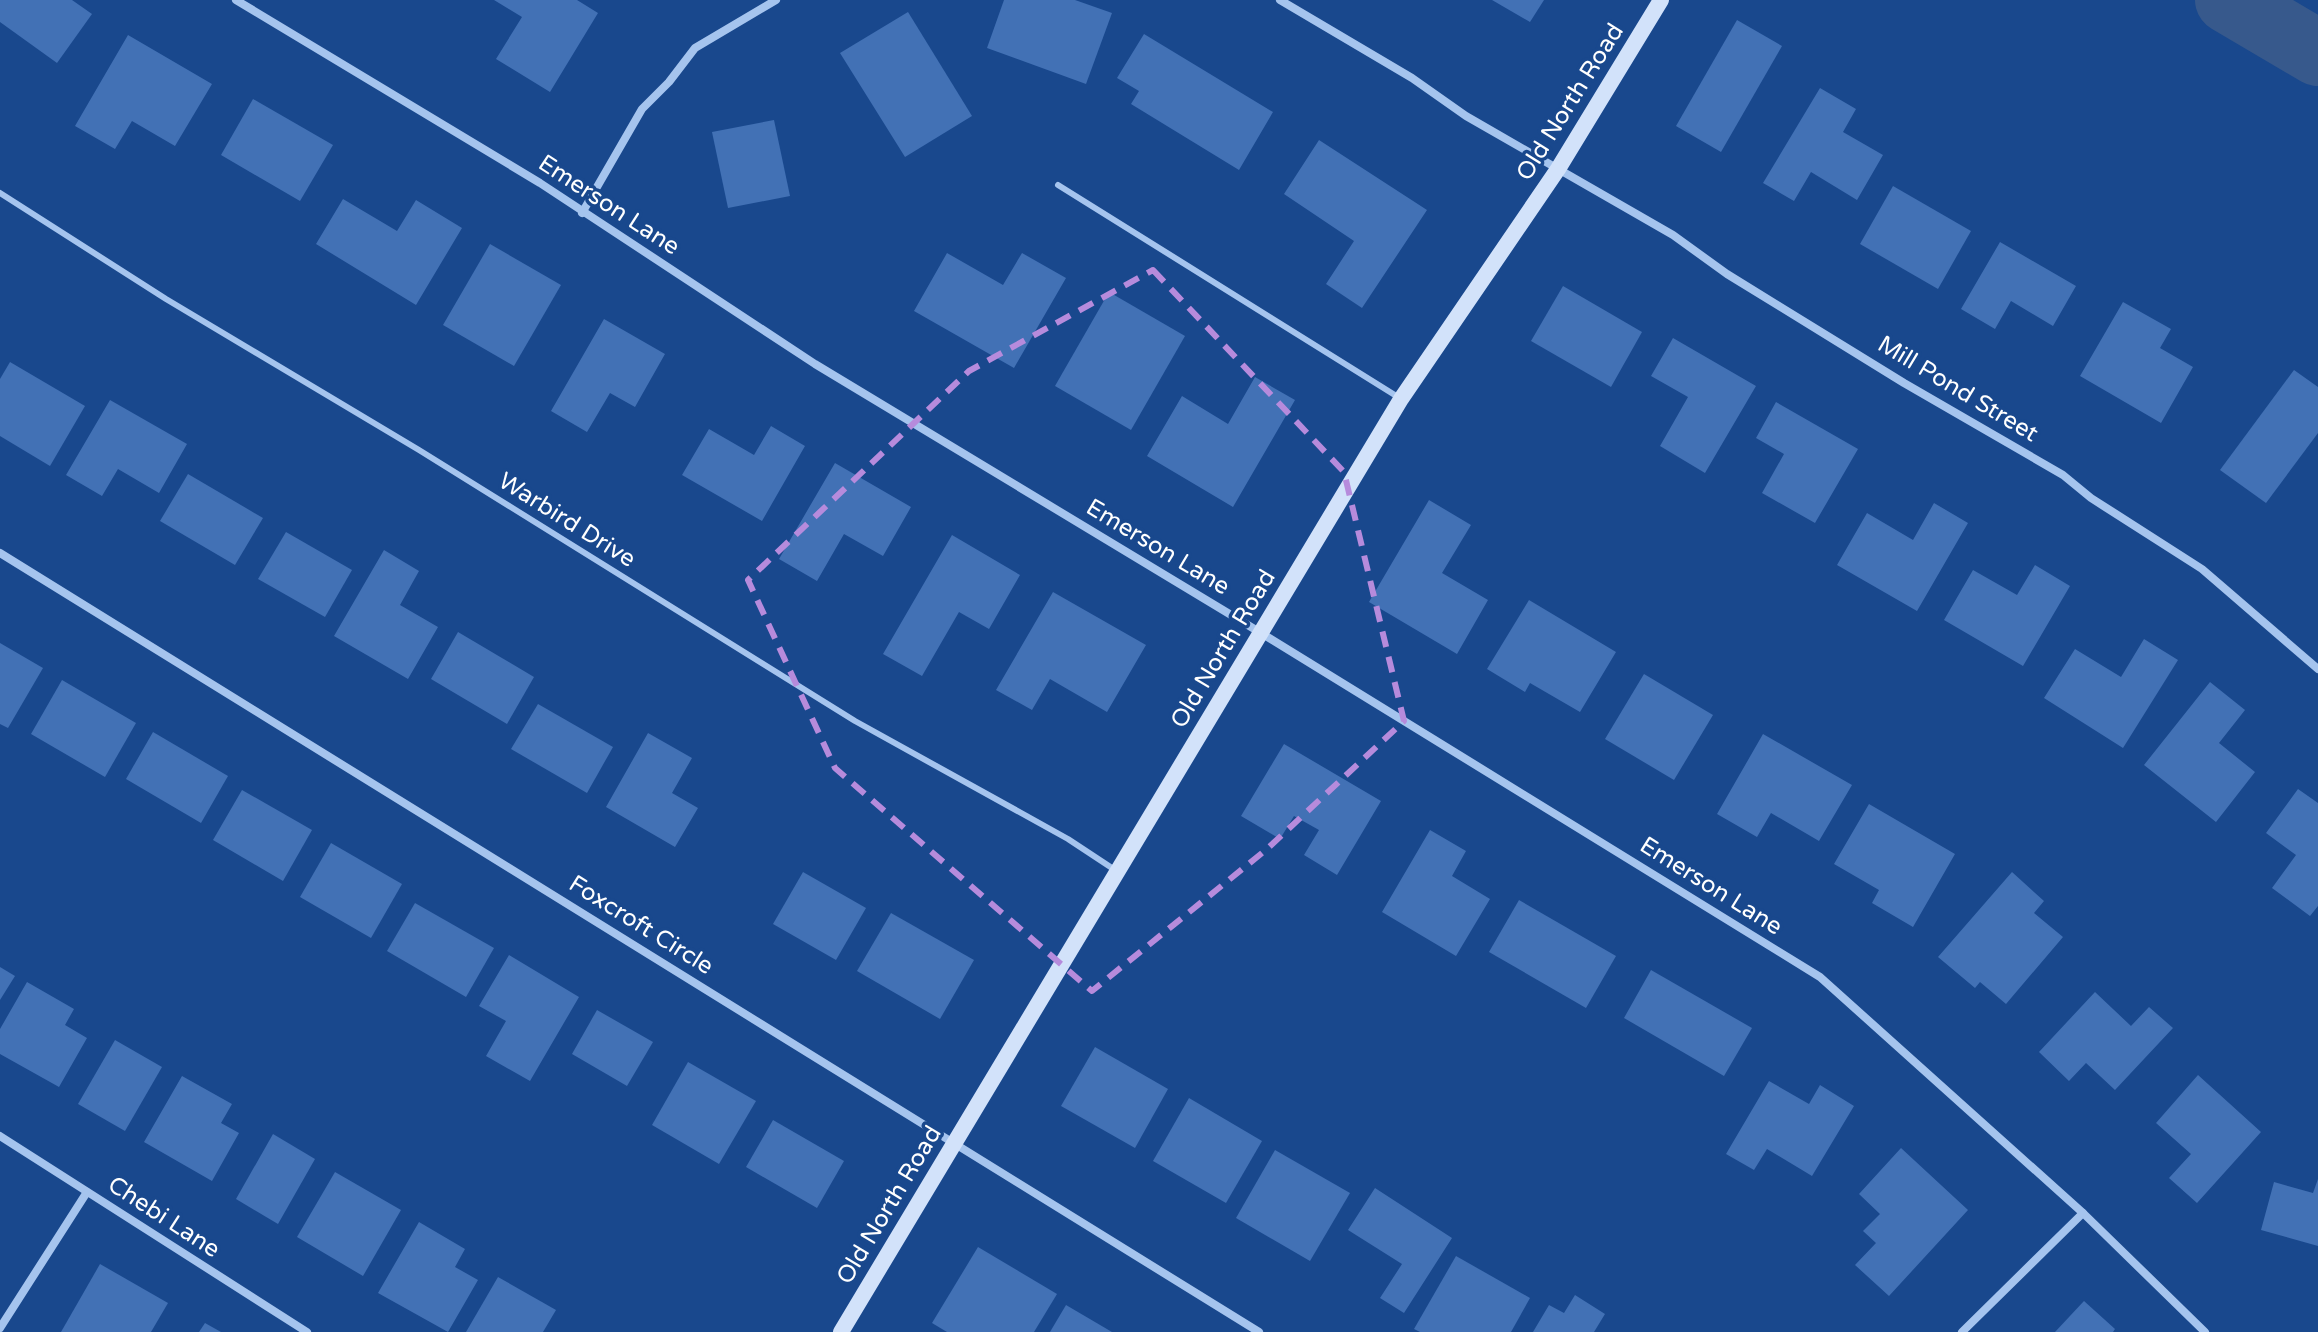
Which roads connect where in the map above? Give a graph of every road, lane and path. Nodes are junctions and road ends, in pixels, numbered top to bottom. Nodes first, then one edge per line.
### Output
1 (236, 0) edge
2 (776, 0) edge
3 (1280, 0) edge
4 (1661, 0) edge
5 (1558, 169) junction
6 (1058, 185) dead end
7 (0, 193) edge
8 (582, 213) junction
9 (1401, 399) junction
10 (0, 553) edge
11 (1261, 633) junction
12 (2318, 669) edge
13 (1118, 871) junction
14 (0, 1136) edge
15 (955, 1142) junction
16 (87, 1192) junction
17 (2083, 1213) junction
18 (0, 1328) edge
19 (307, 1332) edge
20 (841, 1332) edge
21 (1259, 1332) edge
22 (1962, 1332) edge
23 (2205, 1332) edge

1 - 8 street, Emerson Lane
2 - 8 street
3 - 5 street, Mill Pond Street
4 - 5 street, Old North Road
5 - 9 street, Old North Road
5 - 12 street, Mill Pond Street
6 - 9 lane
7 - 13 lane, Warbird Drive
8 - 11 street, Emerson Lane
9 - 11 street, Old North Road
10 - 15 street, Foxcroft Circle
11 - 13 street, Old North Road
11 - 17 street, Emerson Lane
13 - 15 street, Old North Road
14 - 16 street, Chebi Lane
15 - 20 street, Old North Road
15 - 21 street, Foxcroft Circle
16 - 18 street
16 - 19 street, Chebi Lane
17 - 22 street
17 - 23 street, Emerson Lane

